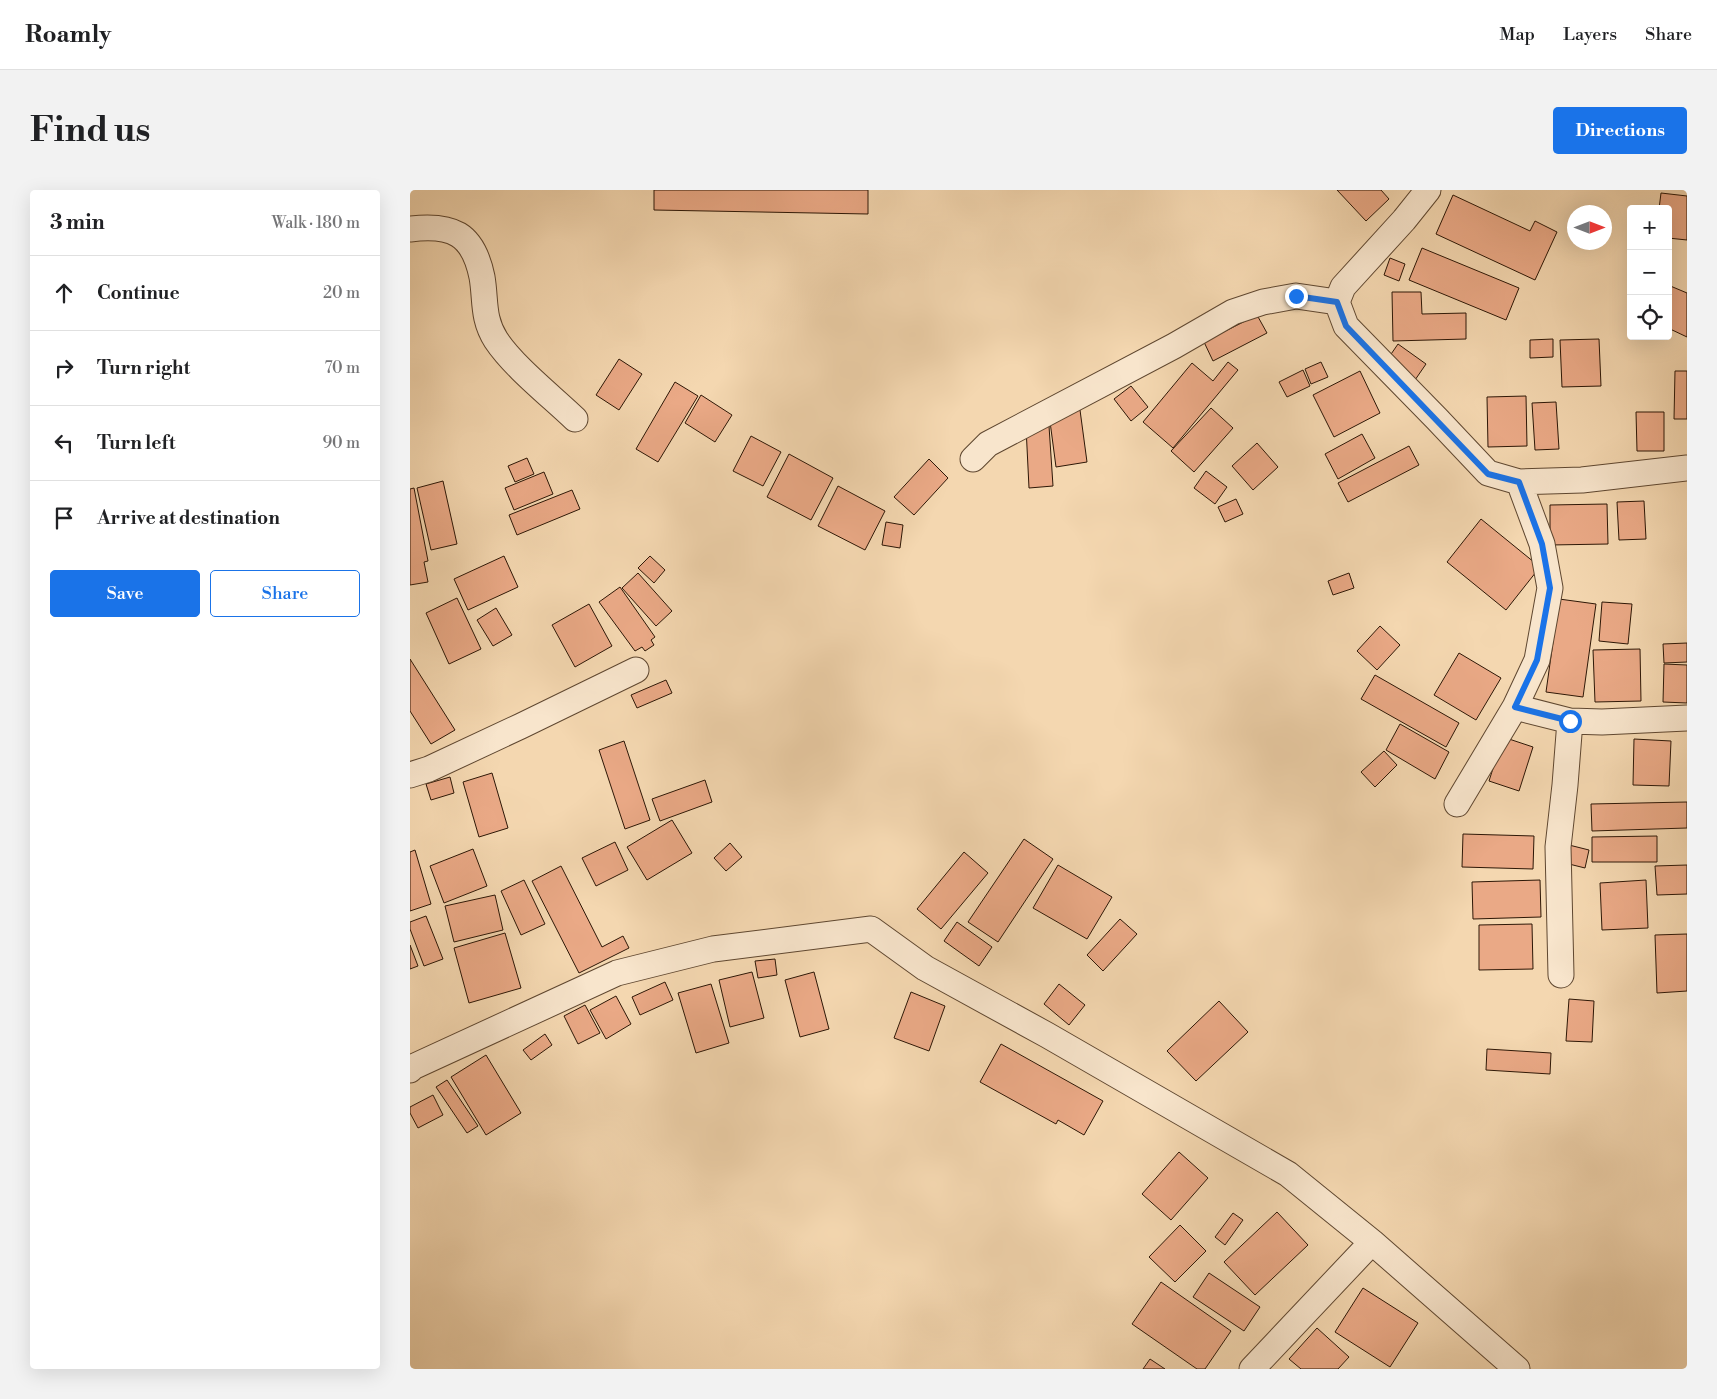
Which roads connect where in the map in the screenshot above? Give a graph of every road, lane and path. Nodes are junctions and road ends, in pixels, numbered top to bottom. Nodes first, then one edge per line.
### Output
1 (1428, 190) edge
2 (410, 229) edge
3 (1337, 302) junction
4 (575, 419) dead end
5 (973, 459) dead end
6 (1687, 468) edge
7 (1519, 482) junction
8 (636, 670) dead end
9 (1515, 707) junction
10 (1687, 718) edge
11 (1570, 721) junction
12 (410, 775) edge
13 (1457, 804) dead end
14 (1560, 975) dead end
15 (410, 1070) edge
16 (1372, 1242) junction
17 (1252, 1369) edge
18 (1517, 1369) edge

1 - 3 street
2 - 4 street
3 - 5 street
3 - 7 street
6 - 7 street
7 - 9 street
8 - 12 street
9 - 11 street
9 - 13 street
10 - 11 street
11 - 14 street
15 - 16 street
16 - 17 street
16 - 18 street

